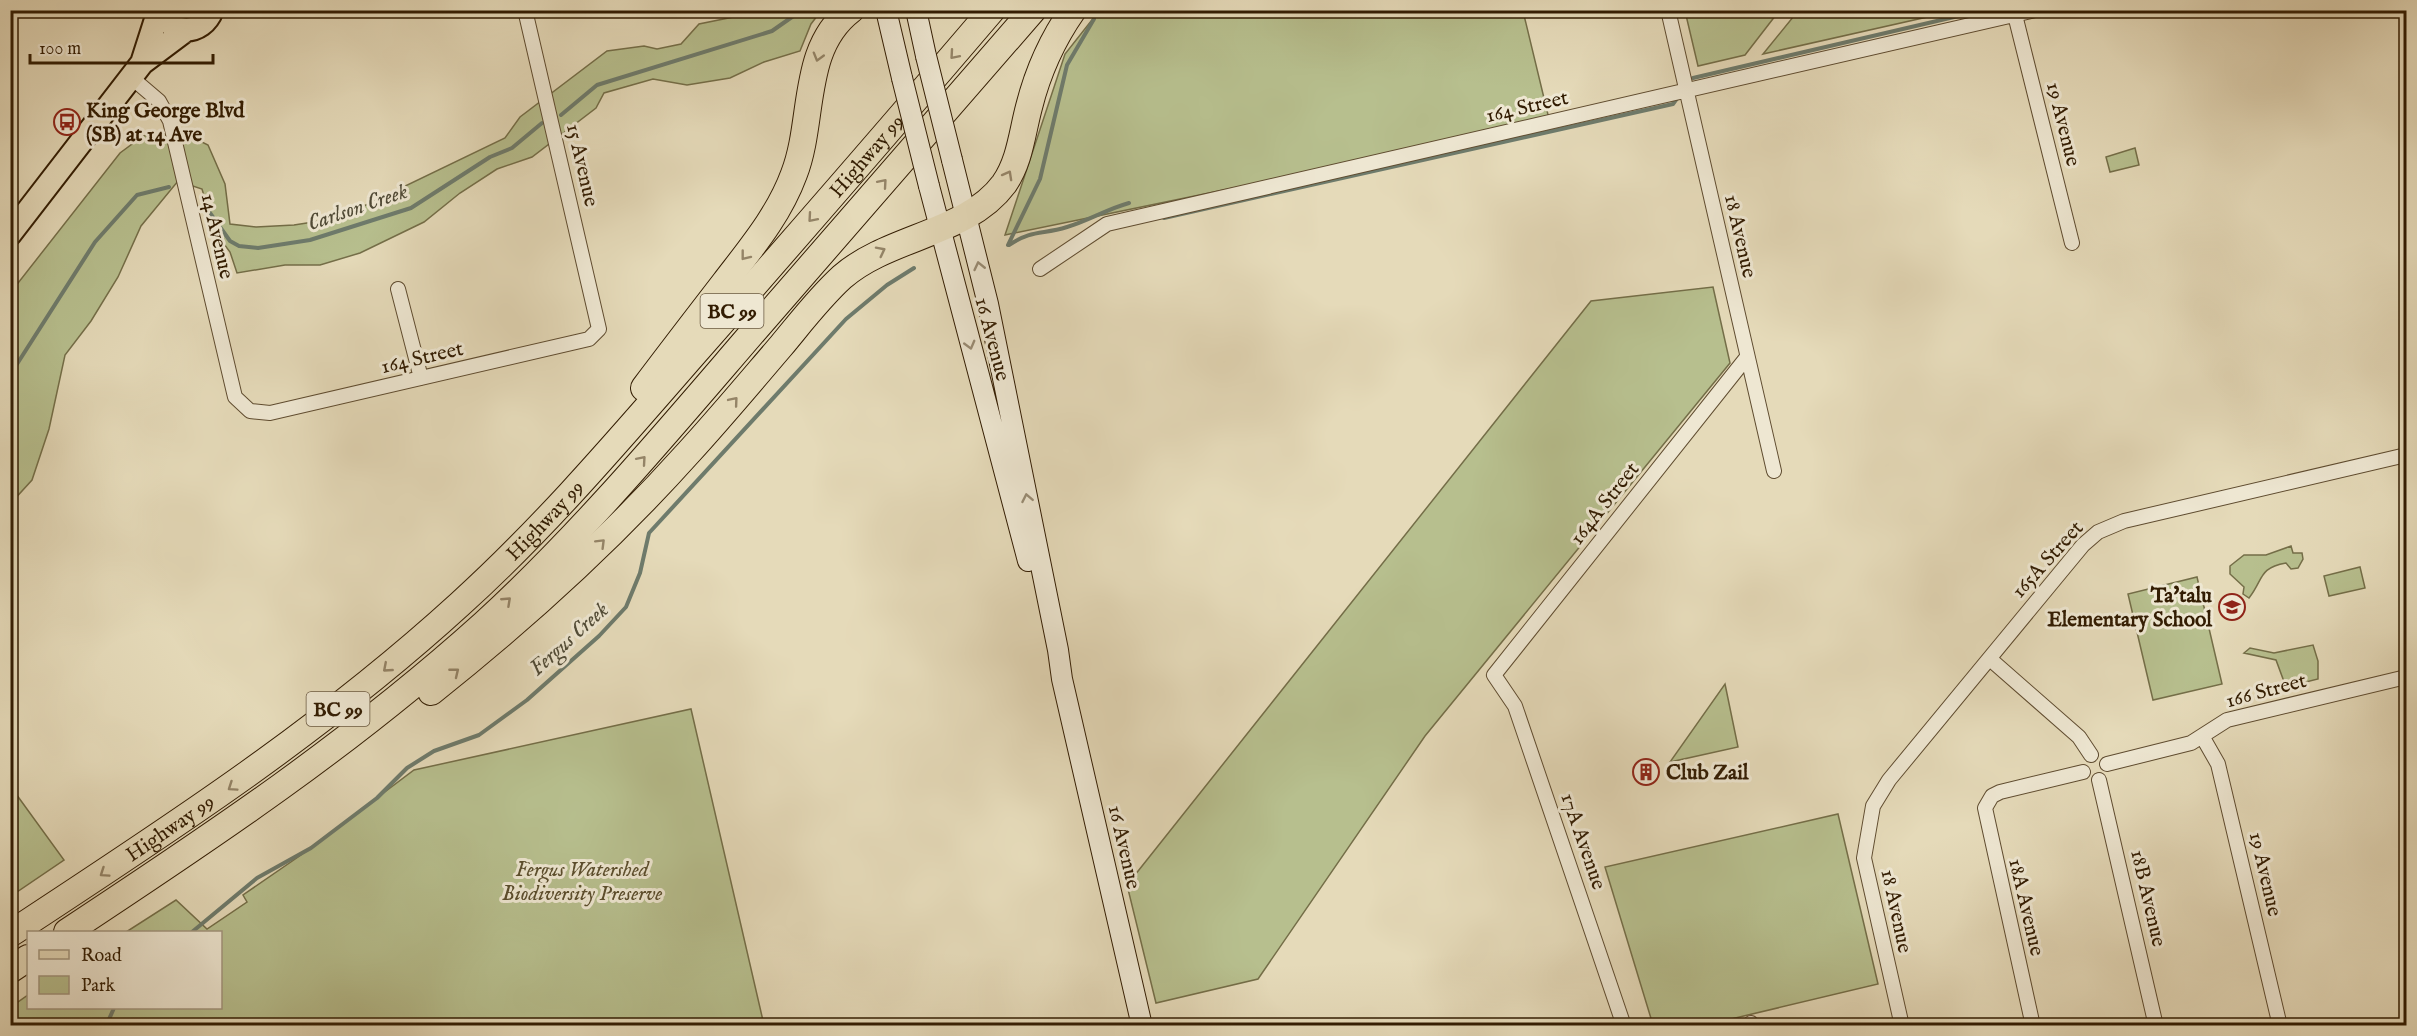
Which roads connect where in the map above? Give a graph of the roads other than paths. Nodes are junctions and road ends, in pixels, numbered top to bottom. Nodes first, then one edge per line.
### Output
1 (160, 10) edge
2 (212, 10) edge
3 (525, 10) edge
4 (851, 10) edge
5 (886, 10) edge
6 (916, 10) edge
7 (992, 10) edge
8 (1033, 10) edge
9 (1073, 10) edge
10 (1668, 10) edge
11 (2035, 10) edge
12 (2015, 15) junction
13 (186, 30) junction
14 (137, 70) junction
15 (1687, 90) junction
16 (967, 216) junction
17 (940, 227) junction
18 (10, 234) edge
19 (2072, 243) dead end
20 (1040, 269) dead end
21 (398, 289) dead end
22 (599, 329) joint
23 (1747, 357) junction
24 (421, 378) junction
25 (250, 411) joint
26 (2406, 455) edge
27 (1774, 471) dead end
28 (462, 602) junction
29 (1990, 659) junction
30 (1494, 675) joint
31 (2406, 676) edge
32 (1062, 679) junction
33 (2202, 736) junction
34 (2091, 755) junction
35 (2107, 764) junction
36 (2083, 772) junction
37 (2099, 780) junction
38 (1873, 806) joint
39 (163, 869) junction
40 (70, 931) edge
41 (10, 934) edge
42 (27, 959) edge
43 (10, 969) edge
44 (1142, 1026) edge
45 (1624, 1026) edge
46 (1902, 1026) edge
47 (2033, 1026) edge
48 (2156, 1026) edge
49 (2280, 1026) edge

1 - 13 main road
1 - 14 main road
2 - 13 main road
3 - 22 street, 15 Avenue
4 -> 28 highway
5 - 17 main road, 16 Avenue, bridge
6 - 16 main road, 16 Avenue, bridge
7 -> 28 highway, Highway 99 / BC 99
39 -> 8 highway, Highway 99 / BC 99
16 -> 9 highway
10 - 15 street, 18 Avenue
11 - 12 street, 164 Street
12 - 15 street, 164 Street
12 - 19 street, 19 Avenue
13 - 14 main road
14 - 18 main road
14 - 25 street, 14 Avenue
15 - 20 street, 164 Street
15 - 23 street, 18 Avenue
16 - 17 highway
32 -> 16 main road, 16 Avenue
17 -> 32 main road, 16 Avenue
39 -> 17 highway
21 - 24 street
22 - 24 street, 164 Street
23 - 27 street, 18 Avenue
23 - 30 street, 164A Street
24 - 25 street, 164 Street
26 - 29 street, 165A Street
28 -> 41 highway, Highway 99 / BC 99
29 - 34 street
29 - 38 street, 165A Street
30 - 45 street, 17A Avenue
31 - 33 street, 166 Street
32 - 44 main road, 16 Avenue
33 - 35 street, 166 Street
33 - 49 street, 19 Avenue
34 - 35 street
34 - 36 street
35 - 37 street
36 - 37 street
36 - 47 street, 18A Avenue
37 - 48 street, 18B Avenue
38 - 46 street, 18 Avenue
39 - 40 highway, Highway 99 / BC 99
42 - 43 highway

